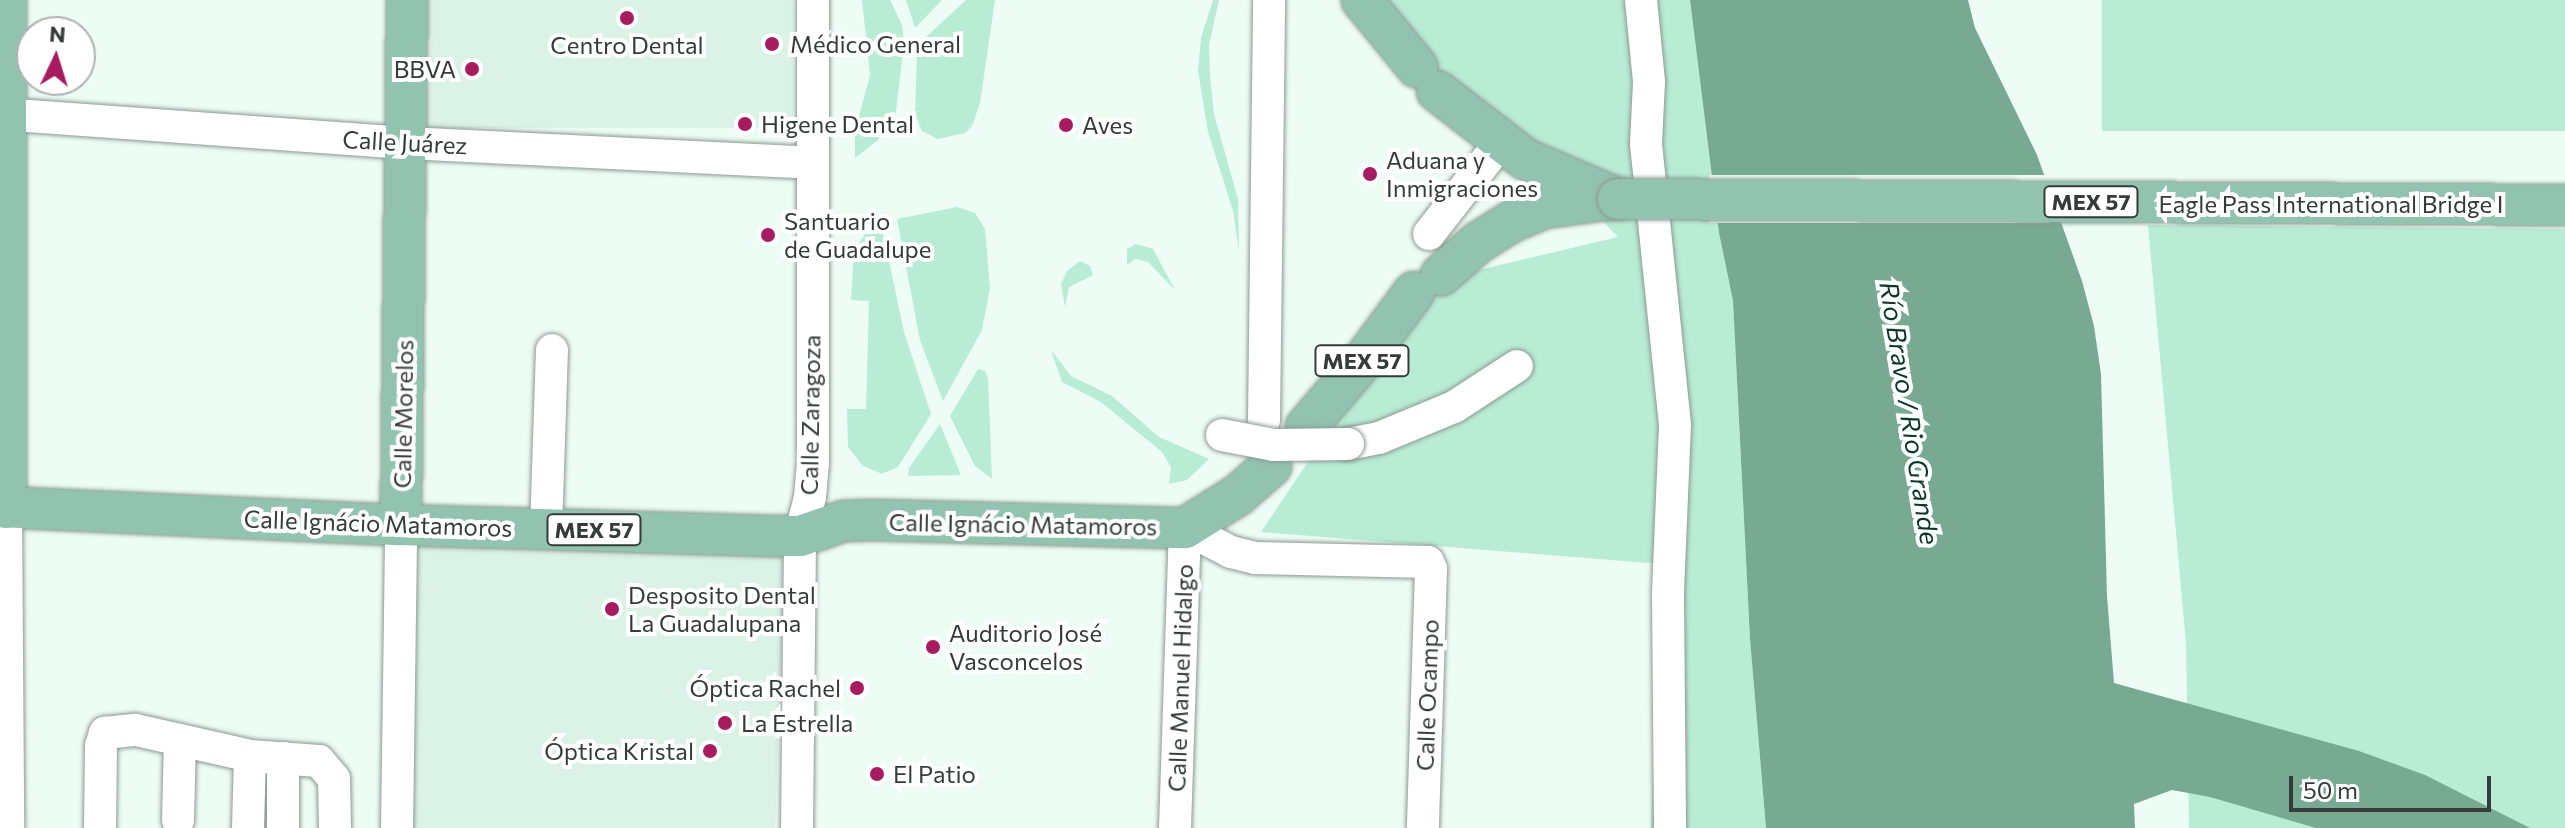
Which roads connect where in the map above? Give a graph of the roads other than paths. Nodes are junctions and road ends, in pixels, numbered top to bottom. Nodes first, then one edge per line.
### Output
1 (6, 0) edge
2 (407, 0) edge
3 (813, 0) edge
4 (1269, 0) edge
5 (1362, 0) edge
6 (1641, 0) edge
7 (3, 114) edge
8 (1501, 142) junction
9 (407, 143) junction
10 (811, 163) junction
11 (1618, 199) junction
12 (2565, 205) edge
13 (1429, 234) dead end
14 (552, 350) dead end
15 (1517, 366) dead end
16 (1264, 420) dead end
17 (1306, 427) dead end
18 (1222, 435) dead end
19 (1266, 468) dead end
20 (3, 507) edge
21 (401, 525) junction
22 (1185, 528) junction
23 (546, 530) junction
24 (800, 536) junction
25 (1428, 562) joint
26 (3, 639) edge
27 (180, 740) junction
28 (250, 756) junction
29 (283, 758) junction
30 (178, 820) dead end
31 (8, 828) edge
32 (100, 828) edge
33 (248, 828) edge
34 (283, 828) edge
35 (335, 828) edge
36 (397, 828) edge
37 (797, 828) edge
38 (1175, 828) edge
39 (1423, 828) edge
40 (1670, 828) edge

1 - 7 main road
2 - 9 main road, Calle Morelos
3 - 10 street, Calle Zaragoza
4 - 16 street
5 - 8 main road, MEX 57
6 - 40 street
7 - 9 street, Calle Juárez
7 - 20 main road
8 - 11 main road, MEX 57
8 - 13 street
9 - 10 street, Calle Juárez
9 - 21 main road, Calle Morelos
10 - 24 street, Calle Zaragoza
11 - 12 main road, Eagle Pass International Bridge I / MEX 57, bridge
11 - 17 main road, MEX 57
14 - 23 street
15 - 18 street, bridge
19 - 22 main road, Calle Ignácio Matamoros
20 - 21 main road, Calle Ignácio Matamoros / MEX 57
20 - 26 street
21 - 23 main road, Calle Ignácio Matamoros / MEX 57
21 - 36 street, Calle Morelos
22 - 24 main road, Calle Ignácio Matamoros / MEX 57
22 - 25 street, Calle Ignácio Matamoros / MEX 57
22 - 38 street, Calle Manuel Hidalgo
23 - 24 main road, Calle Ignácio Matamoros / MEX 57
24 - 37 street, Calle Zaragoza
25 - 39 street, Calle Ocampo
26 - 31 street
27 - 28 street
27 - 30 street
27 - 32 street
28 - 29 street
28 - 33 street
29 - 34 street
29 - 35 street

